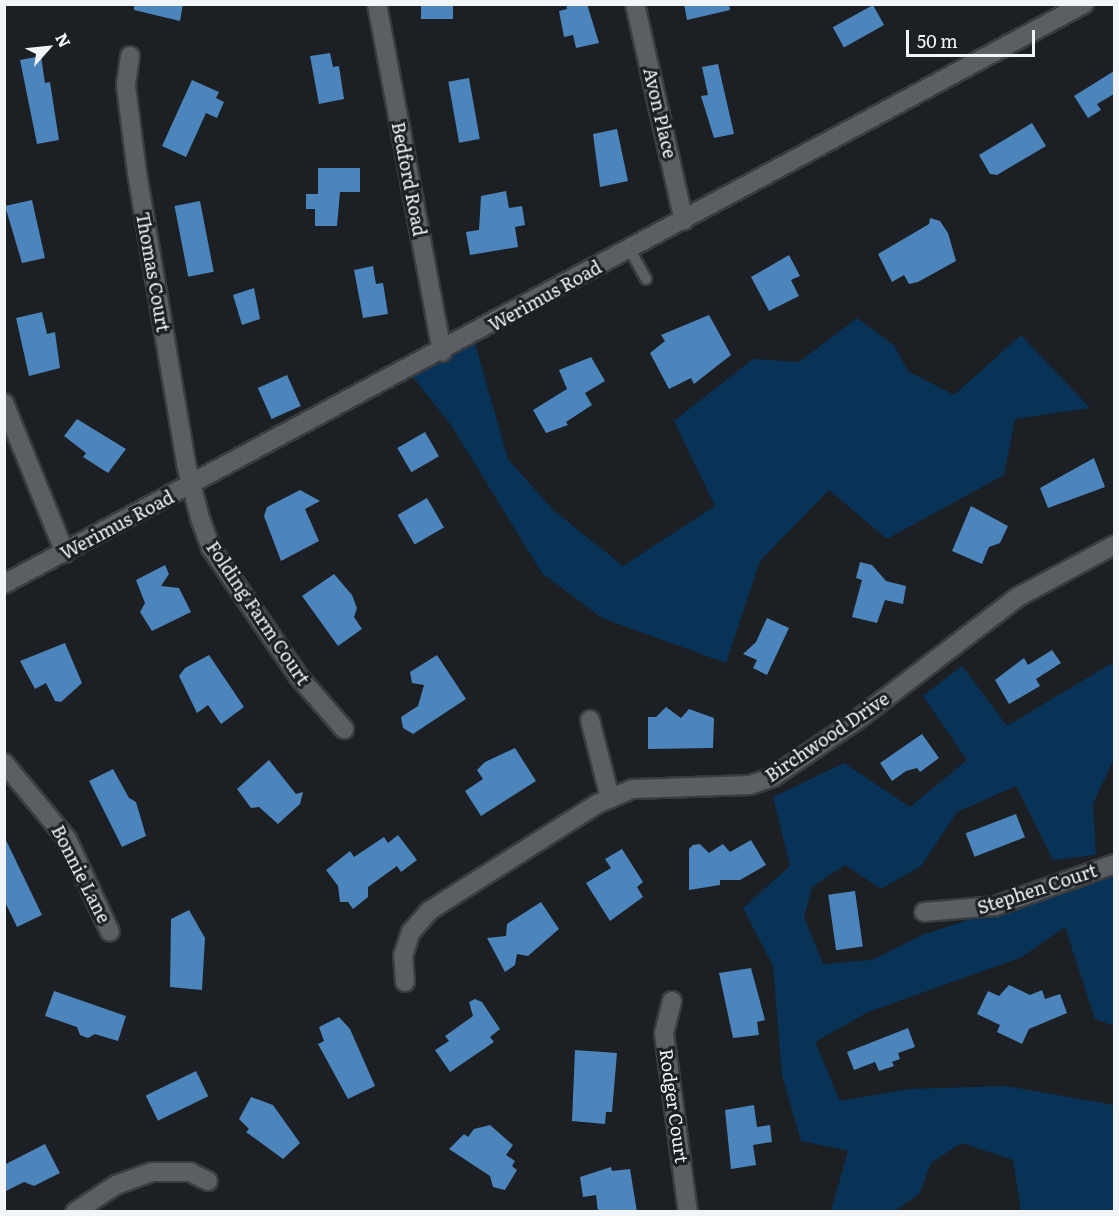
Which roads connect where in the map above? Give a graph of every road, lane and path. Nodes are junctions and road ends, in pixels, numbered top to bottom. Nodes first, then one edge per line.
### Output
1 (377, 4) edge
2 (635, 4) edge
3 (1084, 4) edge
4 (130, 56) dead end
5 (684, 221) junction
6 (630, 250) junction
7 (646, 279) dead end
8 (442, 352) junction
9 (4, 403) edge
10 (191, 487) junction
11 (1114, 545) edge
12 (65, 552) junction
13 (4, 584) edge
14 (590, 720) dead end
15 (344, 729) dead end
16 (4, 763) edge
17 (610, 798) junction
18 (1114, 864) edge
19 (924, 912) dead end
20 (110, 932) dead end
21 (405, 982) dead end
22 (672, 1001) dead end
23 (208, 1182) dead end
24 (75, 1212) edge
25 (688, 1212) edge

1 - 8 street, Bedford Road
2 - 5 street, Avon Place
3 - 5 street, Werimus Road
4 - 10 street, Thomas Court
5 - 6 street, Werimus Road
6 - 7 lane
6 - 8 street, Werimus Road
8 - 10 street, Werimus Road
9 - 12 street
10 - 12 street, Werimus Road
10 - 15 street, Folding Farm Court
11 - 17 street, Birchwood Drive
12 - 13 street, Werimus Road
14 - 17 street
16 - 20 street, Bonnie Lane
17 - 21 street, Birchwood Drive
18 - 19 street, Stephen Court
22 - 25 street, Rodger Court
23 - 24 street

